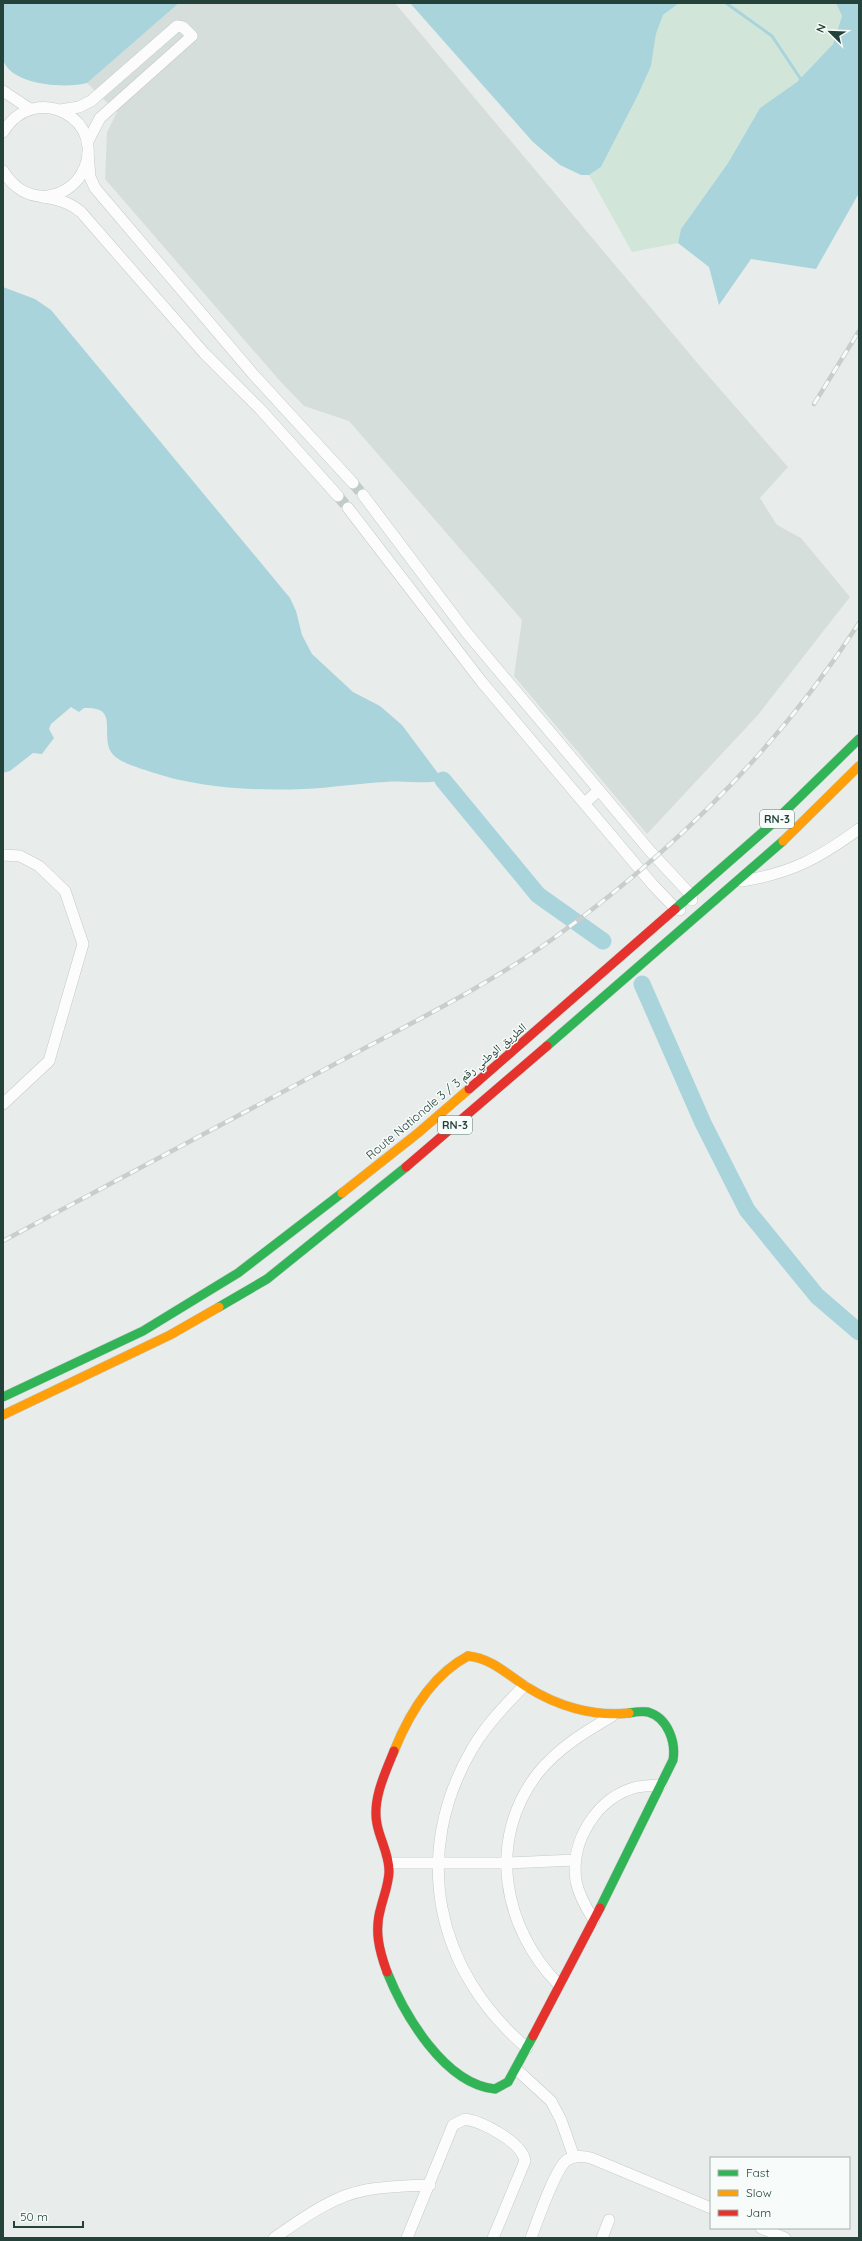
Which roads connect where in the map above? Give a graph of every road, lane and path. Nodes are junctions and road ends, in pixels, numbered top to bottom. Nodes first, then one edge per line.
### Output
1 (3, 91) edge
2 (30, 109) junction
3 (60, 110) junction
4 (3, 132) edge
5 (87, 148) junction
6 (3, 171) edge
7 (42, 197) junction
8 (352, 483) tunnel mouth
9 (363, 495) tunnel mouth
10 (338, 496) tunnel mouth
11 (348, 508) tunnel mouth
12 (467, 633) junction
13 (453, 644) junction
14 (541, 722) junction
15 (526, 734) junction
16 (859, 739) edge
17 (859, 766) edge
18 (599, 790) junction
19 (585, 804) junction
20 (859, 829) edge
21 (3, 855) edge
22 (736, 882) junction
23 (690, 894) junction
24 (675, 908) junction
25 (698, 915) junction
26 (3, 1104) edge
27 (3, 1397) edge
28 (3, 1416) edge
29 (524, 1686) junction
30 (612, 1716) junction
31 (661, 1785) junction
32 (575, 1860) junction
33 (507, 1863) junction
34 (389, 1864) junction
35 (437, 1864) junction
36 (594, 1920) junction
37 (559, 1985) junction
38 (527, 2048) junction
39 (516, 2069) junction
40 (574, 2156) junction
41 (430, 2185) junction
42 (710, 2208) edge
43 (609, 2220) dead end
44 (763, 2229) edge
45 (274, 2238) edge
46 (407, 2238) edge
47 (493, 2238) edge
48 (530, 2238) edge
49 (602, 2238) edge
50 (785, 2238) edge

1 - 2 street
2 - 3 street
2 - 4 street
3 - 5 street
3 - 5 street
5 - 7 street
5 - 8 street
6 - 7 street
7 - 10 street
9 - 12 street
11 - 13 street
12 - 13 street
12 - 14 street
13 - 15 street
14 - 15 street
14 - 18 street
15 - 19 street
16 - 23 main road, Route Nationale 3 / الطريق الوطني رقم 3 / RN-3
17 - 22 main road, RN-3
18 - 19 street
18 - 23 street
19 - 24 street
20 - 22 street
21 - 26 street
22 - 25 main road, RN-3
23 - 24 main road, Route Nationale 3 / الطريق الوطني رقم 3 / RN-3
23 - 25 street
24 - 25 street
24 - 27 main road, Route Nationale 3 / الطريق الوطني رقم 3 / RN-3
25 - 28 main road, RN-3
29 - 30 main road
29 - 34 main road
29 - 35 street
30 - 31 main road
30 - 33 street
31 - 32 street
31 - 36 main road
32 - 33 street
32 - 36 street
33 - 35 street
33 - 37 street
34 - 35 street
34 - 39 main road
35 - 38 street
36 - 37 main road
37 - 38 main road
38 - 39 main road
39 - 40 street
40 - 42 street
40 - 48 street
41 - 45 street
41 - 46 street
41 - 47 street
43 - 49 street
44 - 50 street

